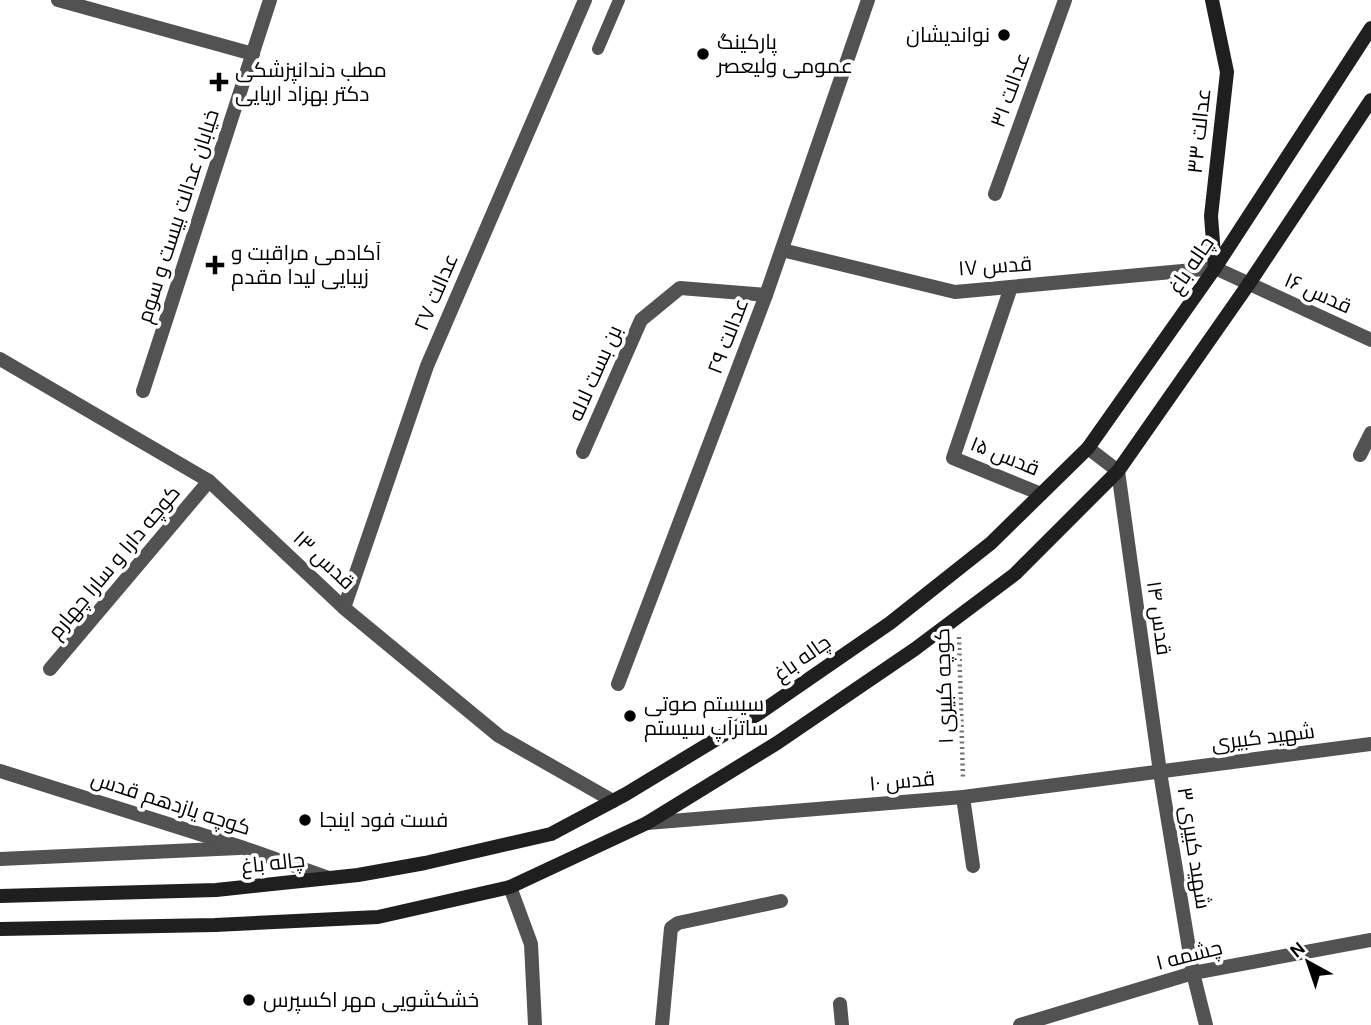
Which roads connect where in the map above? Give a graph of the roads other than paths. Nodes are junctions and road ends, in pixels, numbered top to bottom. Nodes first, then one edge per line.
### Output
1 (58, 0) edge
2 (270, 0) edge
3 (585, 0) edge
4 (619, 0) edge
5 (868, 0) edge
6 (1065, 0) edge
7 (1212, 0) edge
8 (1371, 28) edge
9 (598, 49) dead end
10 (253, 54) junction
11 (1371, 100) edge
12 (995, 194) dead end
13 (782, 250) junction
14 (1215, 268) junction
15 (1248, 285) junction
16 (1011, 287) junction
17 (766, 295) junction
18 (1371, 340) edge
19 (0, 359) edge
20 (143, 391) dead end
21 (1371, 433) edge
22 (1088, 448) junction
23 (583, 452) dead end
24 (1360, 455) dead end
25 (1118, 471) junction
26 (209, 481) junction
27 (1041, 494) junction
28 (344, 608) junction
29 (50, 669) dead end
30 (618, 684) dead end
31 (1371, 744) edge
32 (0, 771) edge
33 (1160, 772) junction
34 (963, 797) junction
35 (613, 801) junction
36 (647, 823) junction
37 (244, 848) junction
38 (0, 859) edge
39 (973, 866) dead end
40 (329, 878) junction
41 (510, 887) junction
42 (0, 896) edge
43 (781, 901) dead end
44 (0, 929) edge
45 (1371, 940) edge
46 (1193, 973) junction
47 (840, 1004) dead end
48 (534, 1025) edge
49 (662, 1025) edge
50 (842, 1025) edge
51 (1020, 1025) edge
52 (1206, 1025) edge

1 - 10 street
2 - 10 street, خیابان عدالت بیست و سوم
3 - 28 street, عدالت ۲۷
4 - 9 lane
5 - 13 street, عدالت ۲۹
6 - 12 street, عدالت ۳۱
7 - 14 main road, عدالت ۳۳
8 - 14 main road, چاله باغ
10 - 20 street, خیابان عدالت بیست و سوم
11 - 15 main road
13 - 16 street, قدس ۱۷
13 - 17 street, عدالت ۲۹
14 - 15 street, قدس ۱۶
14 - 16 street, قدس ۱۷
14 - 22 main road, چاله باغ
15 - 18 street, قدس ۱۶
15 - 25 main road
16 - 27 street, ۱۵ قدس
17 - 23 street, بن بست لاله
17 - 30 street, عدالت ۲۹
19 - 26 street, قدس ۱۳
21 - 24 street
22 - 25 street
22 - 27 main road, چاله باغ
25 - 33 street, قدس ۱۴
25 - 36 main road
26 - 28 street, قدس ۱۳
26 - 29 street, کوچه دارا و سارا چهارم
27 - 35 main road, چاله باغ
28 - 35 street, قدس ۱۳
31 - 33 street, شهید کبیری
32 - 37 street, کوچه یازدهم قدس
33 - 34 street, قدس ۱۰
33 - 46 street, ۳ شهید کبیری
34 - 36 street, قدس ۱۰
34 - 39 street
35 - 40 main road, چاله باغ
36 - 41 main road
37 - 38 street
37 - 40 street, کوچه یازدهم قدس
40 - 42 main road, چاله باغ
41 - 44 main road
41 - 48 street
43 - 49 street
45 - 46 street, چشمه ۱
46 - 51 street, چشمه ۱
46 - 52 street, ۳ شهید کبیری
47 - 50 street

